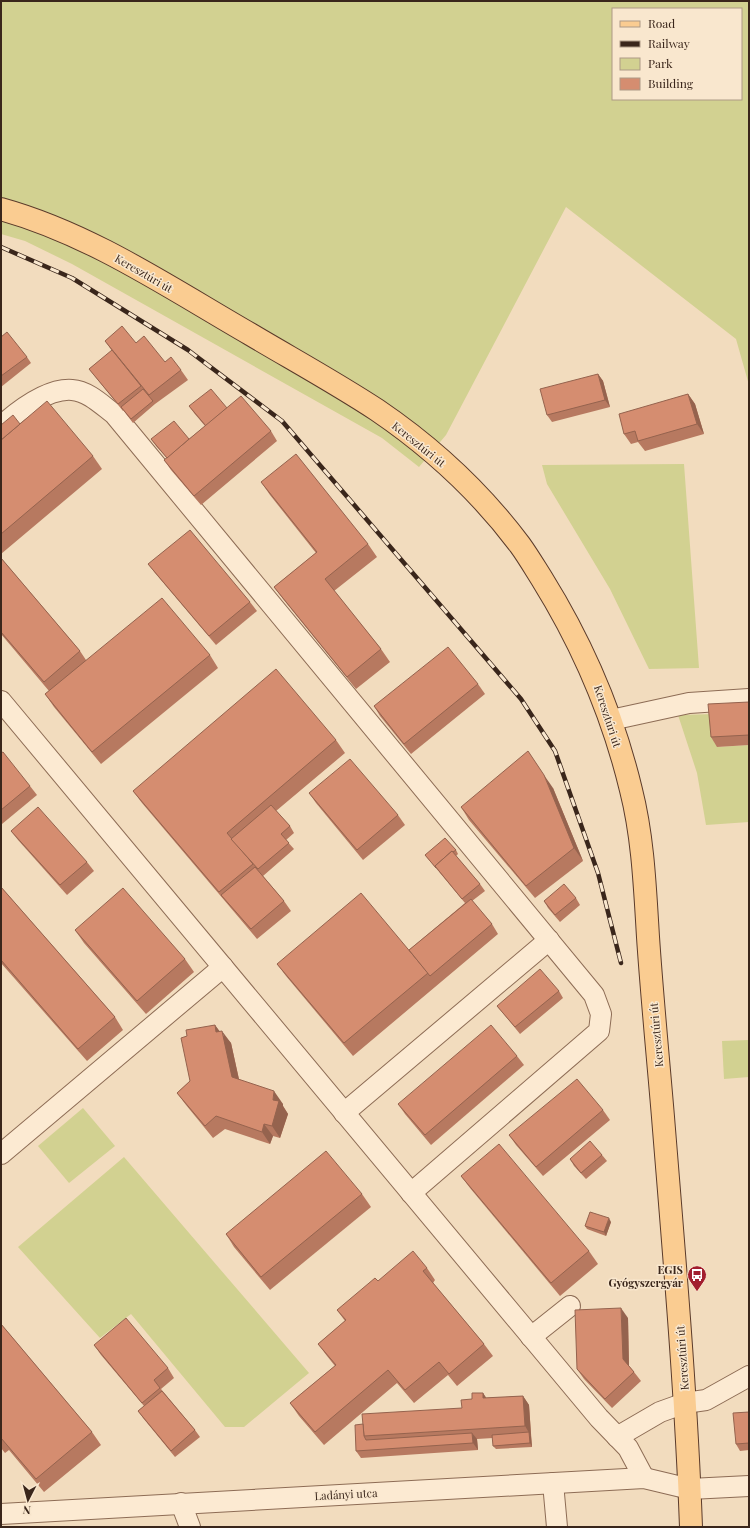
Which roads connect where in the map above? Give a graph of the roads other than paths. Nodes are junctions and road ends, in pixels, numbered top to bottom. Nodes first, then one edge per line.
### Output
1 (1, 209) edge
2 (1, 426) edge
3 (749, 699) edge
4 (1, 701) edge
5 (611, 720) junction
6 (549, 940) junction
7 (223, 967) junction
8 (344, 1113) junction
9 (1, 1154) edge
10 (411, 1193) junction
11 (570, 1306) dead end
12 (530, 1337) junction
13 (749, 1376) edge
14 (685, 1403) junction
15 (617, 1437) junction
16 (644, 1478) junction
17 (553, 1483) junction
18 (749, 1486) edge
19 (690, 1489) junction
20 (181, 1504) junction
21 (1, 1514) edge
22 (190, 1527) edge
23 (557, 1527) edge
24 (691, 1527) edge

1 - 5 main road, Keresztúri út
2 - 6 street
3 - 5 street
4 - 7 street
5 - 14 main road, Keresztúri út
6 - 8 street
6 - 10 street
7 - 8 street
7 - 9 street
8 - 10 street
10 - 12 street
11 - 12 street
12 - 15 street
13 - 14 street
14 - 15 street
14 - 19 main road, Keresztúri út
15 - 16 street
16 - 17 street, Ladányi utca
16 - 19 street, Ladányi utca
17 - 20 street, Ladányi utca
17 - 23 street
18 - 19 street, Ladányi utca
19 - 24 main road, Keresztúri út
20 - 21 street, Ladányi utca
20 - 22 street

